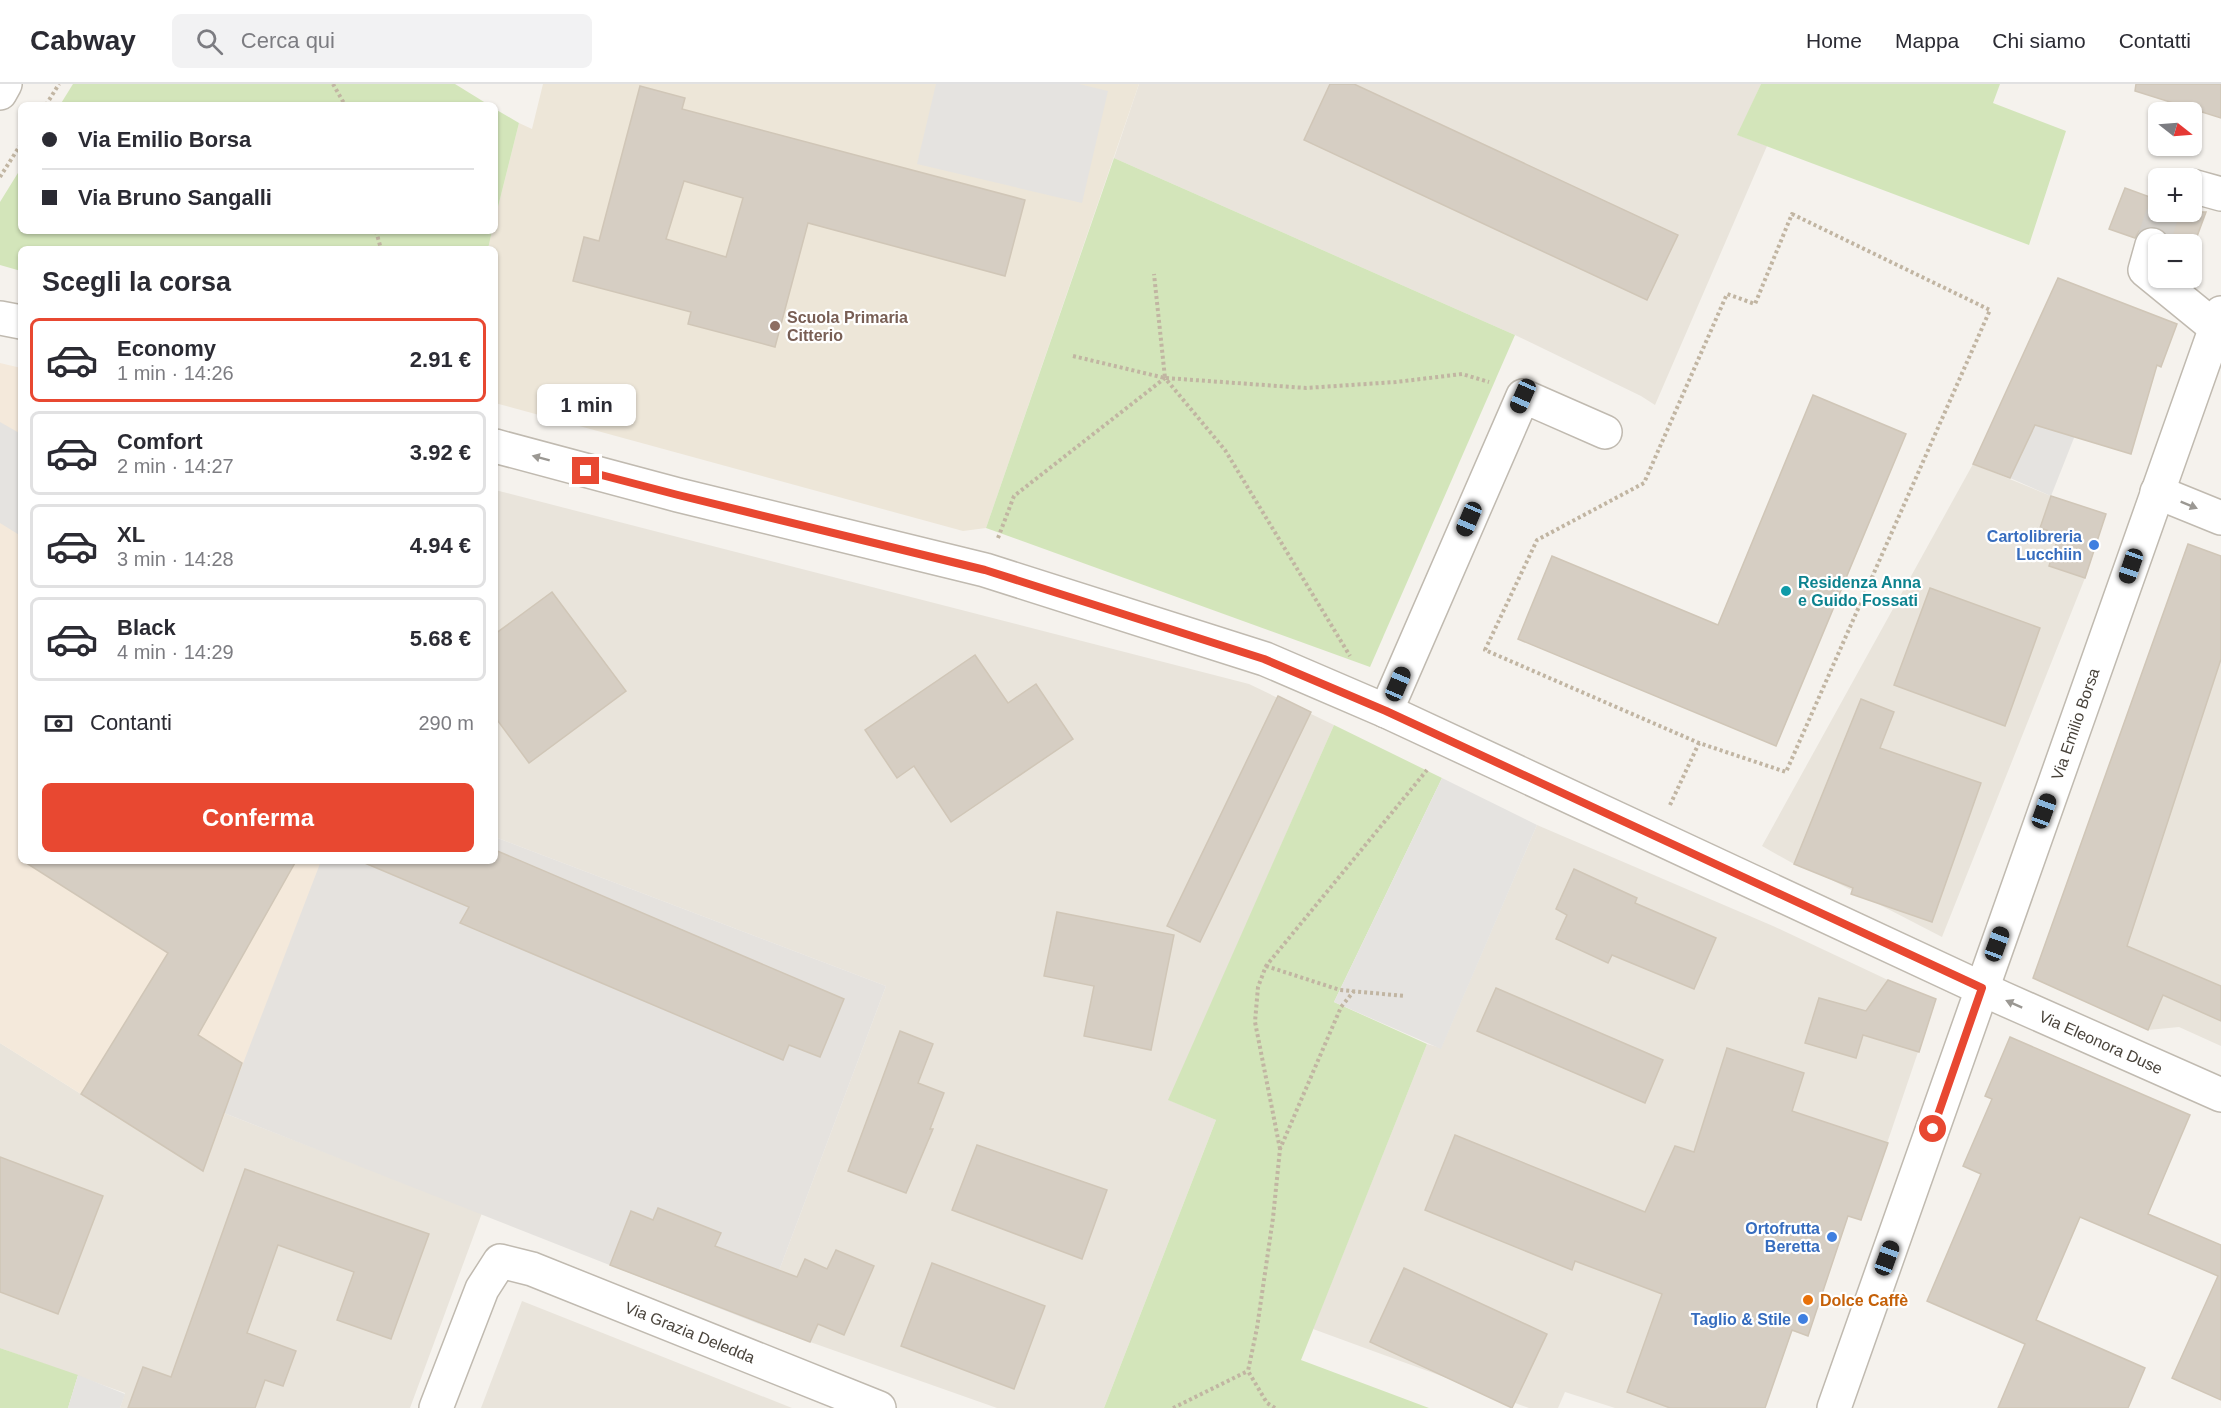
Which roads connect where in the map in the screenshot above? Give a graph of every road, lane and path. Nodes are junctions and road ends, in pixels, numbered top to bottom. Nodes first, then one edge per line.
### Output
1 (5, 84) edge
2 (59, 84) edge
3 (333, 84) edge
4 (0, 93) edge
5 (48, 102) edge
6 (343, 102) edge
7 (18, 149) edge
8 (0, 177) edge
9 (2202, 189) edge
10 (2221, 194) edge
11 (1154, 274) dead end
12 (2171, 288) edge
13 (2218, 320) edge
14 (1073, 356) dead end
15 (1165, 378) junction
16 (1523, 396) junction
17 (1605, 432) dead end
18 (498, 447) edge
19 (2157, 492) junction
20 (2221, 518) edge
21 (985, 570) junction
22 (1392, 698) junction
23 (1451, 743) junction
24 (1699, 743) junction
25 (1668, 808) dead end
26 (1266, 966) junction
27 (1982, 988) junction
28 (1354, 991) junction
29 (1405, 996) dead end
30 (2221, 1095) edge
31 (1280, 1149) junction
32 (1248, 1371) junction
33 (436, 1408) edge
34 (879, 1408) edge
35 (1173, 1408) edge
36 (1275, 1408) edge
37 (1834, 1408) edge

1 - 4 street
2 - 5 path
3 - 6 path
7 - 8 path
9 - 10 street
11 - 15 path
12 - 13 street
13 - 19 street, Via Emilio Borsa
14 - 15 path
15 - 16 path
15 - 21 path
15 - 22 path
16 - 17 street
16 - 22 street
21 -> 18 street, Via Eleonora Duse
19 -> 20 street
19 - 27 street, Via Emilio Borsa
21 - 22 street, Via Eleonora Duse
22 - 23 street, Via Eleonora Duse
23 - 26 path
23 - 27 street, Via Eleonora Duse
24 - 24 path
24 - 25 path
26 - 28 path
26 - 31 path
30 -> 27 street, Via Eleonora Duse
27 - 37 street, Via Emilio Borsa
28 - 29 path
28 - 31 path
31 - 32 path
32 - 35 path
32 - 36 path
33 - 34 street, Via Grazia Deledda

